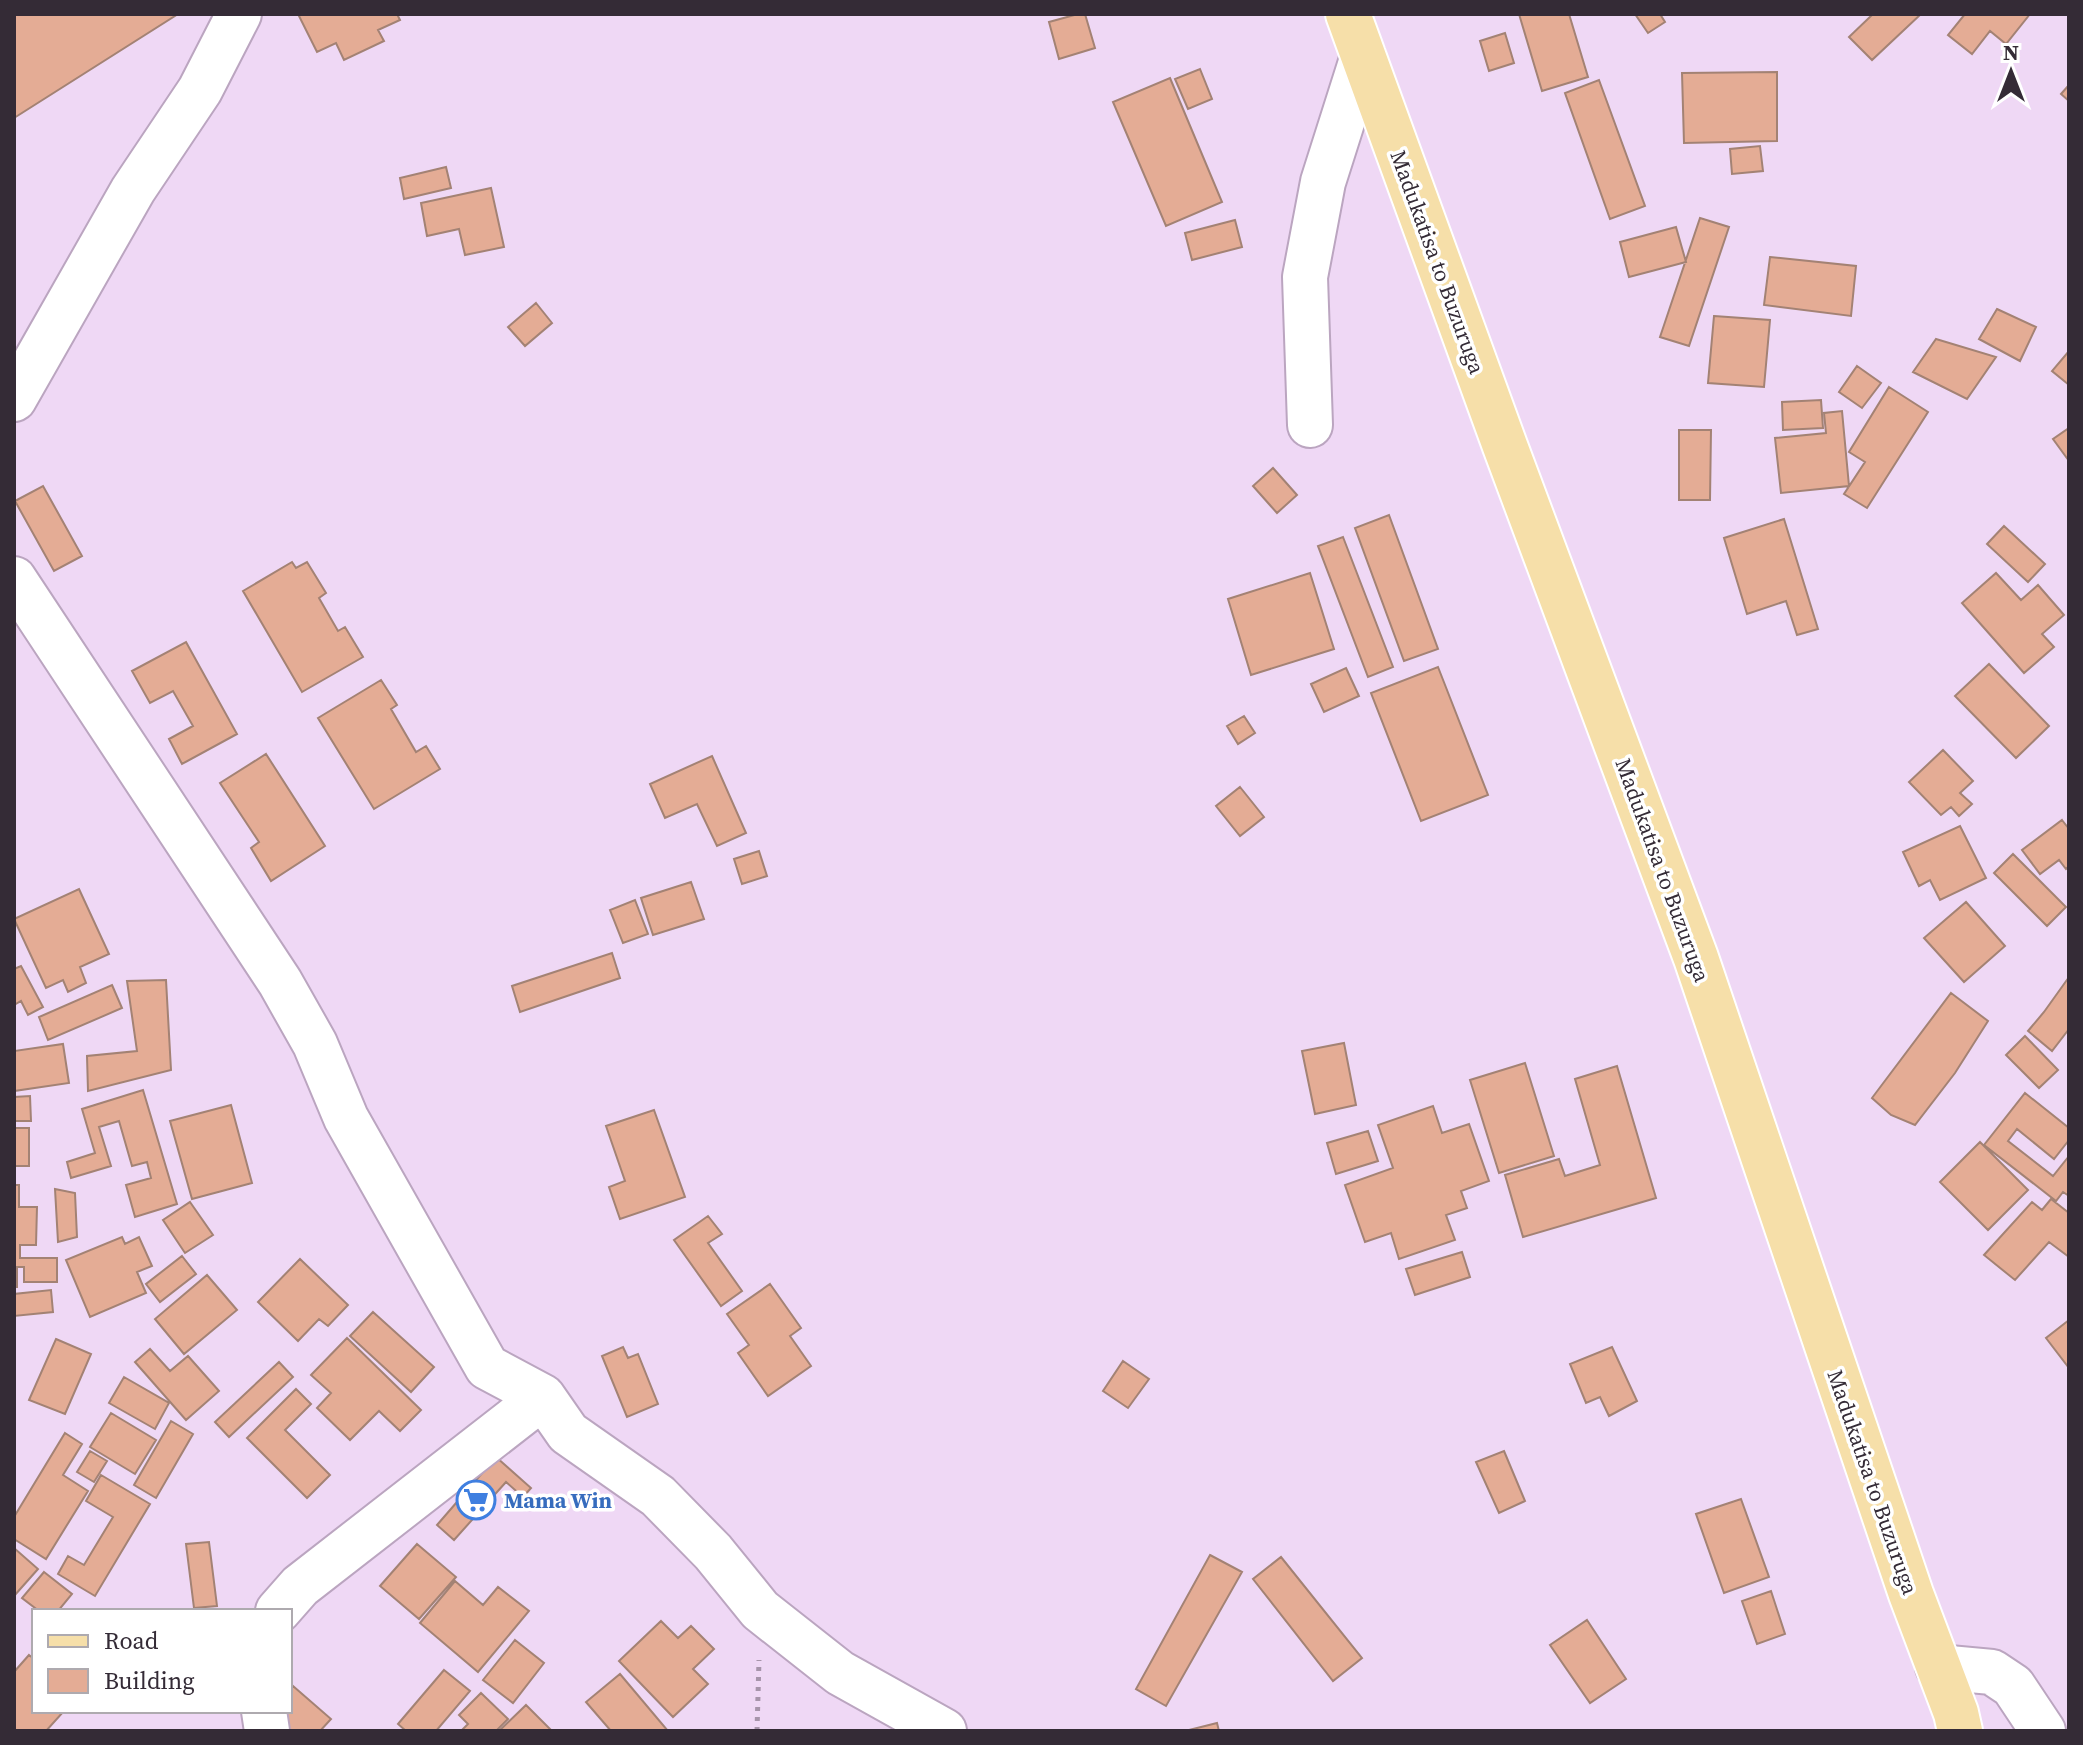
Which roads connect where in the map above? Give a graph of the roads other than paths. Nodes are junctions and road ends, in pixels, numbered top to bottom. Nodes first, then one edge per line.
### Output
1 (239, 14) edge
2 (1348, 14) edge
3 (1363, 56) junction
4 (14, 399) edge
5 (1310, 425) dead end
6 (14, 579) edge
7 (543, 1397) junction
8 (280, 1609) edge
9 (1938, 1667) junction
10 (944, 1731) edge
11 (1960, 1731) edge
12 (2043, 1731) edge

1 - 4 street
2 - 3 main road, Madukatisa to Buzuruga
3 - 5 street
3 - 9 main road, Madukatisa to Buzuruga
6 - 7 street
7 - 8 street
7 - 10 street
9 - 11 main road, Madukatisa to Buzuruga
9 - 12 street

